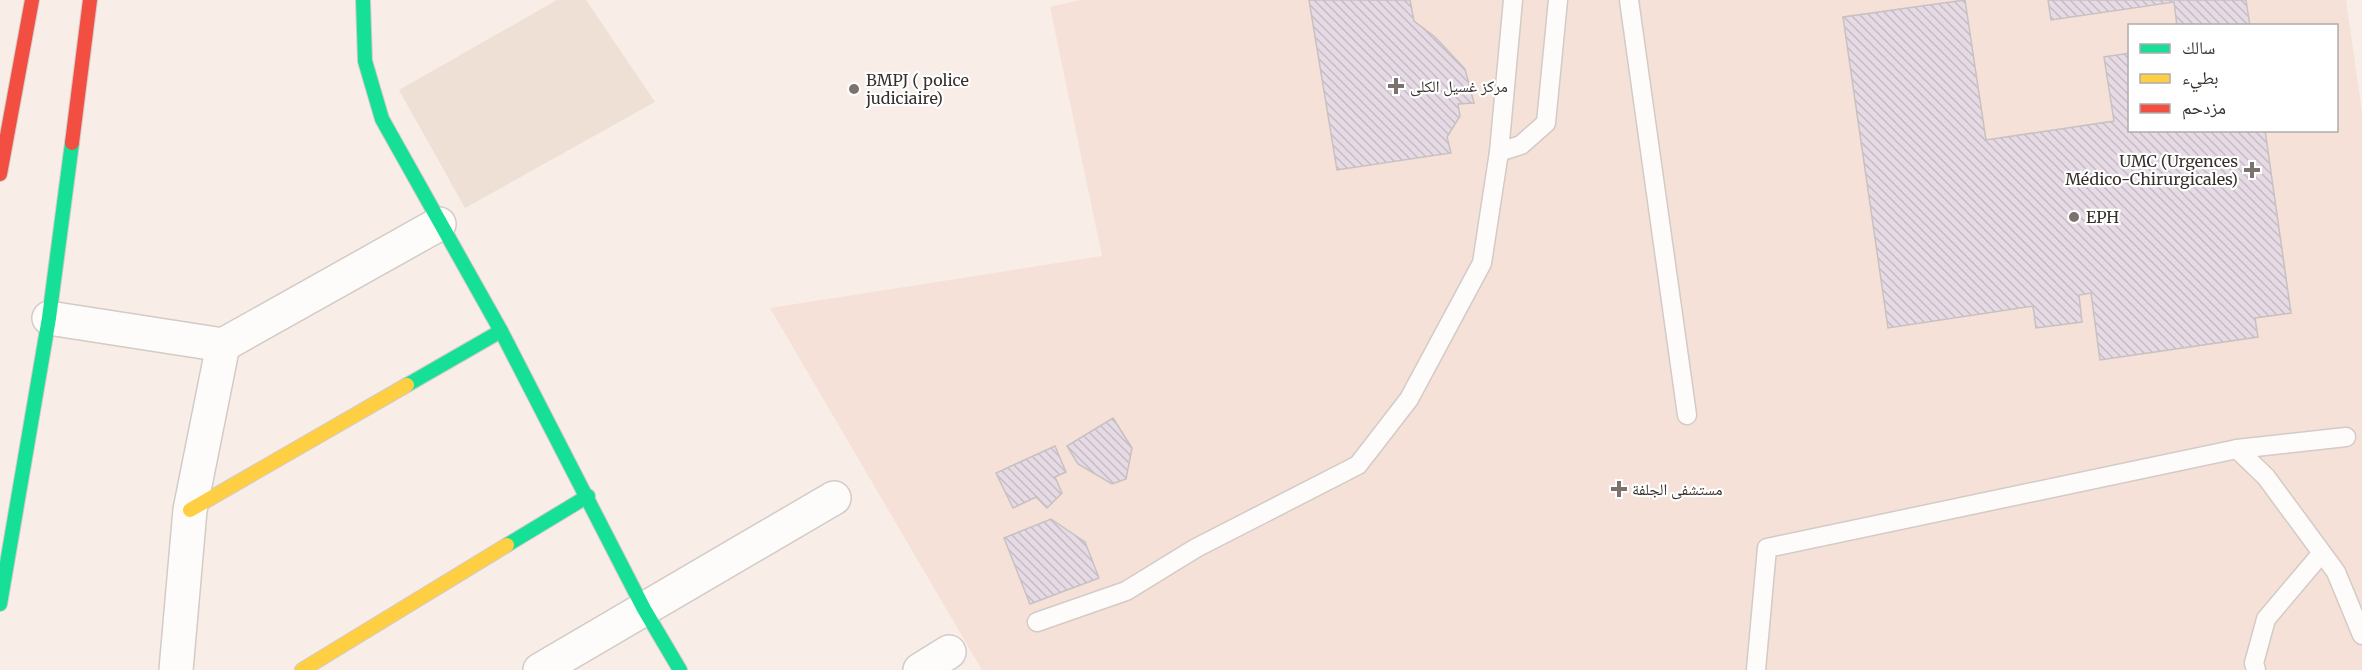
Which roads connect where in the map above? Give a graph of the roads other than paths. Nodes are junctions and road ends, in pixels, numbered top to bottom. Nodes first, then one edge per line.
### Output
1 (32, 0) edge
2 (90, 0) edge
3 (363, 0) edge
4 (1513, 0) edge
5 (1558, 0) edge
6 (1629, 0) edge
7 (1499, 152) junction
8 (0, 174) edge
9 (439, 224) junction
10 (49, 318) junction
11 (501, 331) junction
12 (223, 345) junction
13 (1687, 415) dead end
14 (2346, 437) dead end
15 (2237, 449) junction
16 (588, 496) junction
17 (834, 498) dead end
18 (190, 510) junction
19 (2321, 554) junction
20 (0, 604) edge
21 (644, 609) junction
22 (1037, 622) dead end
23 (2362, 635) edge
24 (949, 652) dead end
25 (176, 670) edge
26 (302, 670) edge
27 (540, 670) edge
28 (680, 670) edge
29 (920, 670) edge
30 (1756, 670) edge
31 (2256, 670) edge

1 - 8 street
2 - 10 street
3 - 9 street
4 - 7 lane
5 - 7 lane
6 - 13 lane
7 - 22 lane
9 - 11 street
9 - 12 street
10 - 12 street
10 - 20 street
11 - 16 street
11 - 18 street
12 - 18 street
14 - 15 lane
15 - 19 lane
15 - 30 lane
16 - 21 street
16 - 26 street
17 - 21 street
18 - 25 street
19 - 23 lane
19 - 31 lane
21 - 27 street
21 - 28 street
24 - 29 street

